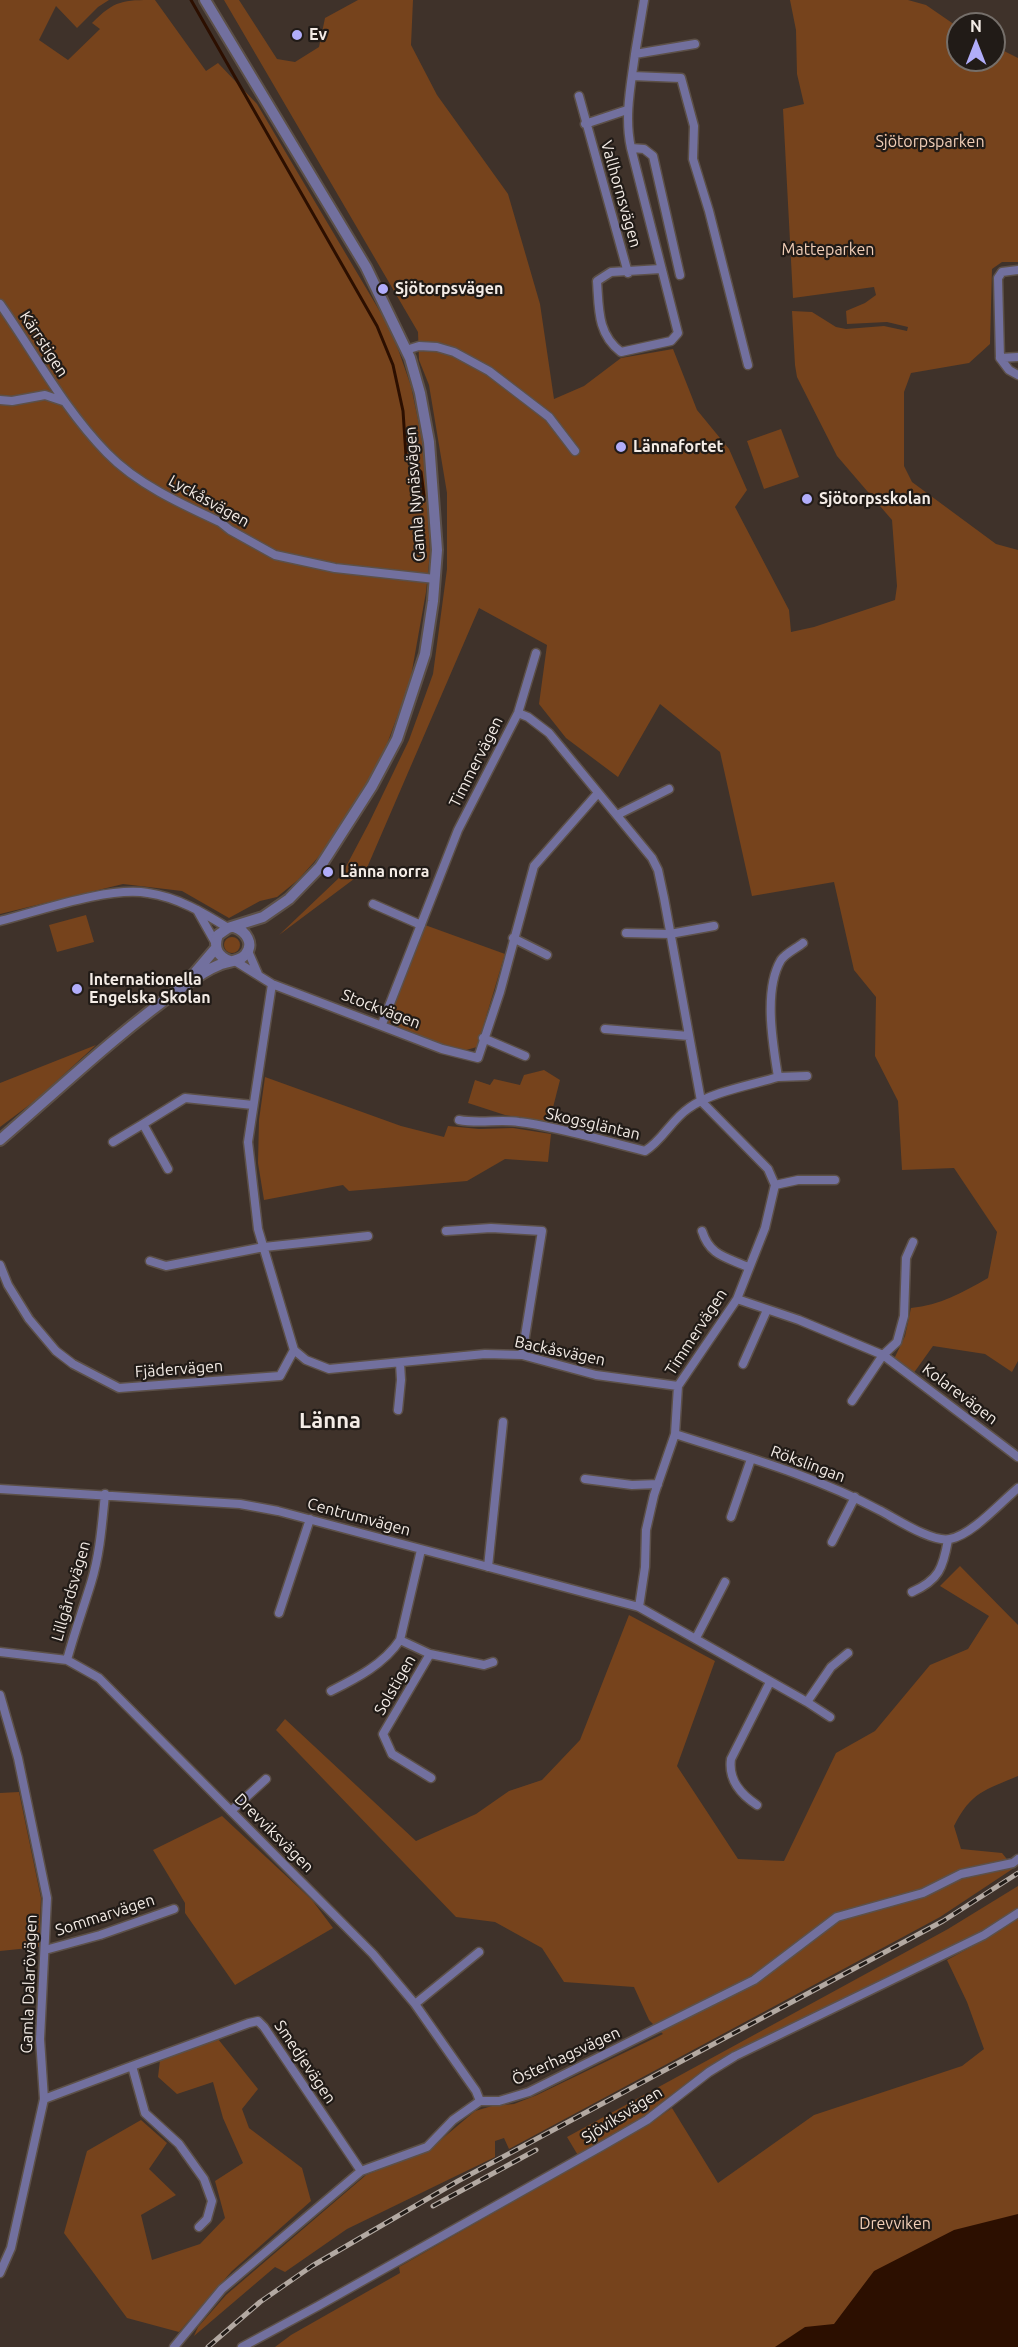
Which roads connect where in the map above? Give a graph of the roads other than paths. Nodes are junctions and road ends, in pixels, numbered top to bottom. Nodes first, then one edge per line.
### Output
1 (205, 0) edge
2 (644, 0) edge
3 (695, 44) dead end
4 (635, 54) junction
5 (632, 76) junction
6 (579, 96) dead end
7 (627, 110) junction
8 (585, 124) junction
9 (631, 147) junction
10 (661, 269) junction
11 (1018, 270) edge
12 (628, 273) junction
13 (681, 275) dead end
14 (0, 304) edge
15 (406, 350) junction
16 (1018, 357) edge
17 (1000, 358) junction
18 (748, 365) dead end
19 (1018, 375) edge
20 (0, 400) edge
21 (63, 401) junction
22 (575, 451) dead end
23 (435, 579) junction
24 (536, 653) dead end
25 (518, 714) junction
26 (669, 789) dead end
27 (598, 793) junction
28 (617, 815) junction
29 (373, 904) dead end
30 (196, 909) junction
31 (263, 917) junction
32 (0, 921) edge
33 (421, 925) junction
34 (714, 926) dead end
35 (231, 928) junction
36 (626, 933) dead end
37 (670, 934) junction
38 (513, 938) junction
39 (248, 939) junction
40 (803, 943) dead end
41 (215, 945) junction
42 (248, 951) junction
43 (547, 955) dead end
44 (233, 961) junction
45 (258, 974) junction
46 (272, 984) junction
47 (183, 986) junction
48 (382, 1024) junction
49 (605, 1029) dead end
50 (689, 1036) junction
51 (483, 1038) junction
52 (525, 1056) dead end
53 (807, 1076) dead end
54 (778, 1077) junction
55 (701, 1101) junction
56 (253, 1105) junction
57 (459, 1120) dead end
58 (143, 1124) junction
59 (0, 1140) edge
60 (112, 1142) dead end
61 (168, 1169) dead end
62 (835, 1180) dead end
63 (775, 1185) junction
64 (446, 1231) dead end
65 (702, 1232) dead end
66 (368, 1236) dead end
67 (913, 1242) dead end
68 (264, 1247) junction
69 (150, 1261) dead end
70 (0, 1265) edge
71 (748, 1267) junction
72 (737, 1299) junction
73 (767, 1310) junction
74 (294, 1350) junction
75 (522, 1355) junction
76 (883, 1355) junction
77 (400, 1364) junction
78 (743, 1364) dead end
79 (678, 1386) junction
80 (852, 1401) dead end
81 (398, 1410) dead end
82 (504, 1422) dead end
83 (675, 1434) junction
84 (1018, 1457) edge
85 (751, 1459) junction
86 (585, 1479) dead end
87 (658, 1484) junction
88 (1018, 1488) edge
89 (0, 1489) edge
90 (105, 1494) junction
91 (855, 1497) junction
92 (731, 1517) dead end
93 (310, 1519) junction
94 (948, 1540) junction
95 (832, 1542) dead end
96 (421, 1550) junction
97 (488, 1567) junction
98 (725, 1582) dead end
99 (912, 1592) dead end
100 (639, 1607) junction
101 (279, 1613) dead end
102 (696, 1638) junction
103 (400, 1640) junction
104 (0, 1652) edge
105 (848, 1653) dead end
106 (430, 1654) junction
107 (67, 1660) junction
108 (493, 1662) dead end
109 (770, 1682) junction
110 (331, 1691) dead end
111 (0, 1695) edge
112 (807, 1702) junction
113 (830, 1717) dead end
114 (431, 1778) dead end
115 (266, 1779) dead end
116 (758, 1805) dead end
117 (231, 1811) junction
118 (1018, 1859) edge
119 (174, 1908) dead end
120 (1018, 1913) edge
121 (45, 1950) junction
122 (478, 1952) dead end
123 (416, 2004) junction
124 (132, 2066) junction
125 (44, 2099) junction
126 (480, 2101) junction
127 (361, 2171) junction
128 (199, 2227) dead end
129 (0, 2273) edge
130 (174, 2347) edge
131 (242, 2347) edge

1 - 15 street, Gamla Nynäsvägen
2 - 4 street, Vallhornsvägen
3 - 4 street
4 - 5 street, Vallhornsvägen
5 - 7 street, Vallhornsvägen
5 - 18 street
6 - 8 street, Vallhornsvägen
7 - 8 street, Vallhornsvägen
7 - 9 street, Vallhornsvägen
8 - 12 street, Vallhornsvägen
9 - 10 street, Vallhornsvägen
9 - 13 street, Vallhornsvägen
10 - 12 street, Vallhornsvägen
10 - 12 street, Vallhornsvägen
11 - 17 street
14 - 21 street, Kärrstigen
15 - 22 street
15 - 23 street, Gamla Nynäsvägen
16 - 17 street
17 - 19 street
20 - 21 street
21 - 23 street, Lyckåsvägen
23 - 31 street, Gamla Nynäsvägen
24 - 25 street
25 - 27 street, Timmervägen
25 - 33 street, Timmervägen
26 - 28 street
27 - 28 street, Timmervägen
27 - 38 street, Stockvägen
28 - 37 street, Timmervägen
29 - 33 street
30 - 32 street
30 - 35 street
30 - 41 street
31 - 35 street, Gamla Nynäsvägen
31 - 39 street, Gamla Nynäsvägen
33 - 48 street, Timmervägen
34 - 37 street
35 - 39 street
35 - 41 street, Gamla Nynäsvägen
36 - 37 street
37 - 50 street, Timmervägen
38 - 43 street
38 - 51 street, Stockvägen
39 - 42 street
40 - 54 street
41 - 44 street
41 - 47 street, Gamla Nynäsvägen
42 - 44 street, Gamla Nynäsvägen
42 - 45 street
44 - 45 street, Stockvägen
44 - 47 street, Gamla Nynäsvägen
45 - 46 street, Stockvägen
46 - 48 street, Stockvägen
46 - 56 street
47 - 59 street, Gamla Nynäsvägen
48 - 51 street, Stockvägen
49 - 50 street
50 - 55 street, Timmervägen
51 - 52 street
53 - 54 street
54 - 55 street
55 - 57 street, Skogsgläntan
55 - 63 street
56 - 58 street
56 - 68 street
58 - 60 street
58 - 61 street
62 - 63 street
63 - 71 street, Timmervägen
64 - 75 street
65 - 71 street
66 - 68 street
67 - 76 street
68 - 69 street
68 - 74 street
70 - 74 street, Fjädervägen
71 - 72 street, Timmervägen
72 - 73 street, Kolarevägen
72 - 79 street, Timmervägen
73 - 76 street, Kolarevägen
73 - 78 street
74 - 77 street, Backåsvägen
75 - 77 street, Backåsvägen
75 - 79 street, Backåsvägen
76 - 80 street
76 - 84 street, Kolarevägen
77 - 81 street
79 - 83 street, Timmervägen
82 - 97 street
83 - 85 street, Rökslingan
83 - 87 street, Timmervägen
85 - 91 street, Rökslingan
85 - 92 street, Rökslingan
86 - 87 street
87 - 100 street, Timmervägen
88 - 94 street
89 - 90 street, Centrumvägen
90 - 93 street, Centrumvägen
90 - 107 street, Lillgårdsvägen
91 - 94 street, Rökslingan
91 - 95 street, Rökslingan
93 - 96 street, Centrumvägen
93 - 101 street
94 - 99 street
96 - 97 street, Centrumvägen
96 - 103 street, Solstigen
97 - 100 street, Centrumvägen
98 - 102 street
100 - 102 street, Centrumvägen
102 - 109 street, Centrumvägen
103 - 106 street, Solstigen
103 - 110 street, Solstigen
104 - 107 street, Drevviksvägen
105 - 112 street
106 - 108 street, Solstigen
106 - 114 street, Solstigen
107 - 117 street, Drevviksvägen
109 - 112 street, Centrumvägen
109 - 116 street
111 - 121 street, Gamla Dalarövägen
112 - 113 street, Centrumvägen
115 - 117 street
117 - 123 street, Drevviksvägen
118 - 126 street, Österhagsvägen
119 - 121 street, Sommarvägen
120 - 131 street, Sjöviksvägen
121 - 125 street, Gamla Dalarövägen
122 - 123 street
123 - 126 street, Drevviksvägen
124 - 125 street, Smedjevägen
124 - 127 street, Smedjevägen
124 - 128 street
125 - 129 street, Gamla Dalarövägen
126 - 127 street, Österhagsvägen
127 - 130 street, Österhagsvägen

